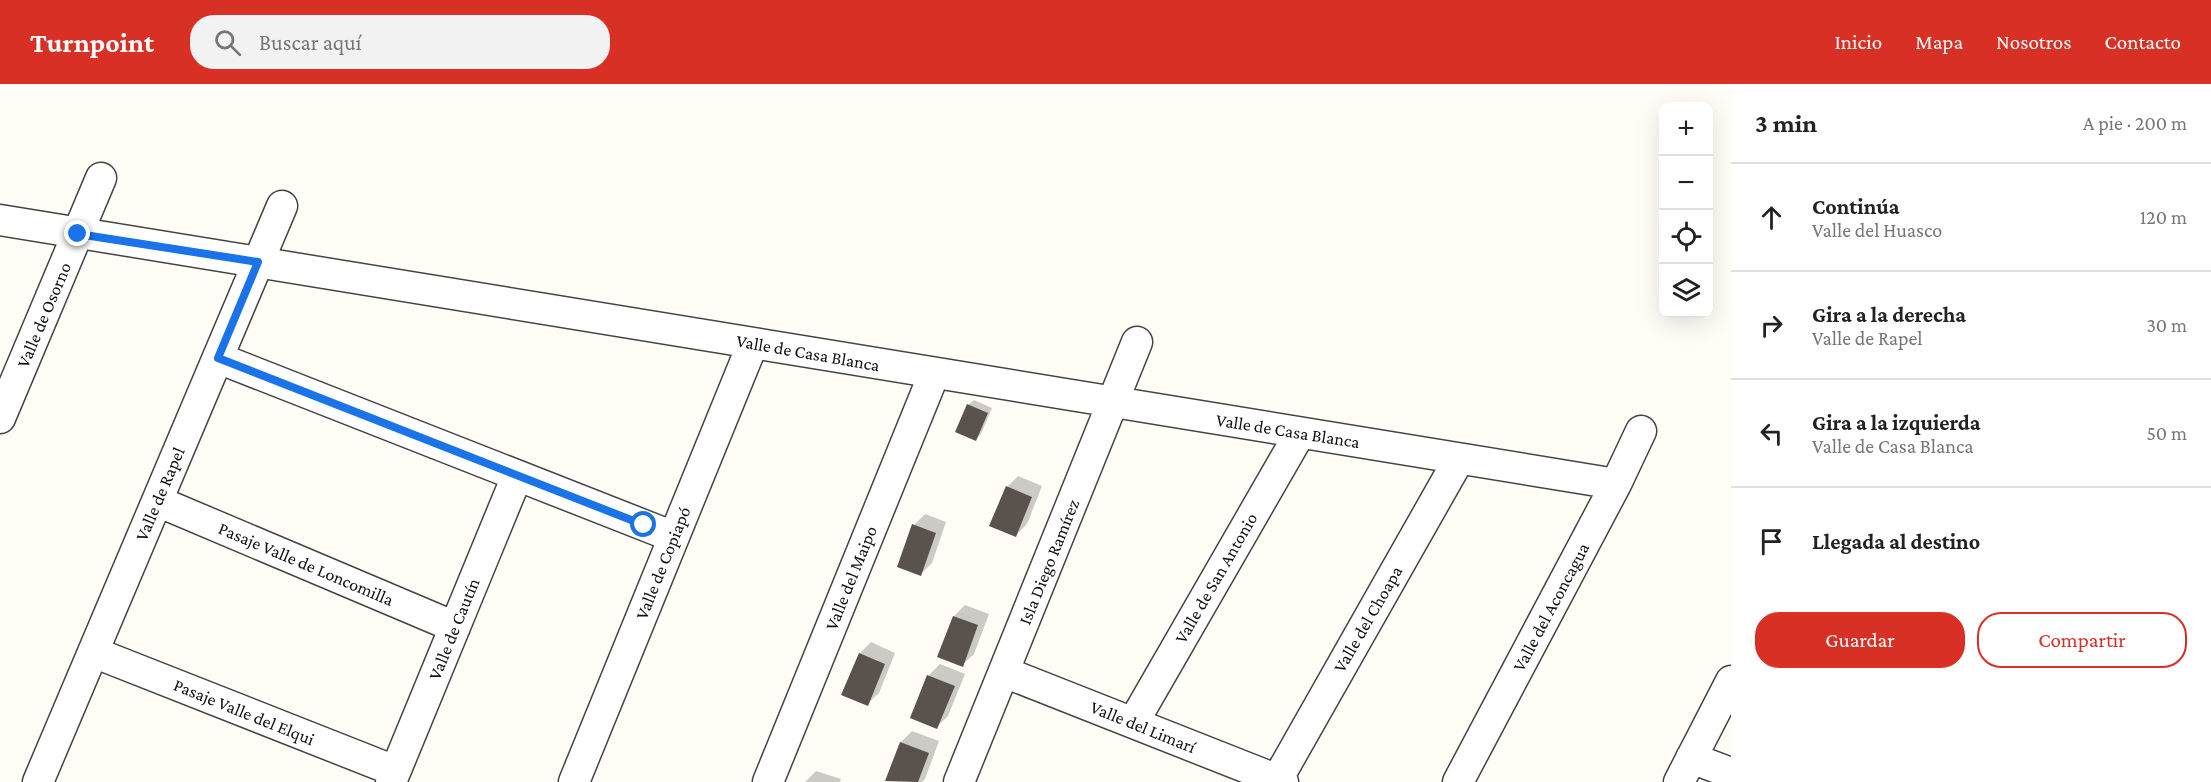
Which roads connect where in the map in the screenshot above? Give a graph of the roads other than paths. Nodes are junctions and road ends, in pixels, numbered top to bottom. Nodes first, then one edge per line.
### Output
1 (101, 178) dead end
2 (282, 206) dead end
3 (0, 220) edge
4 (78, 234) junction
5 (258, 262) junction
6 (1137, 342) dead end
7 (753, 343) junction
8 (218, 358) junction
9 (934, 374) junction
10 (1114, 403) junction
11 (0, 418) edge
12 (1641, 431) dead end
13 (1300, 433) junction
14 (1460, 459) junction
15 (518, 476) junction
16 (1616, 484) junction
17 (158, 501) junction
18 (674, 537) junction
19 (455, 627) junction
20 (93, 652) junction
21 (1004, 672) junction
22 (1731, 681) edge
23 (1132, 723) junction
24 (1685, 770) edge
25 (1731, 773) edge
26 (393, 777) edge
27 (1280, 781) edge
28 (38, 782) edge
29 (574, 782) edge
30 (768, 782) edge
31 (959, 782) edge
32 (1458, 782) edge

1 - 4 street, Valle de Osorno
2 - 5 street, Valle de Rapel
3 - 4 street, Valle de Casa Blanca
4 - 5 street, Valle de Casa Blanca
4 - 11 street, Valle de Osorno
5 - 7 street, Valle de Casa Blanca
5 - 8 street, Valle de Rapel
6 - 10 street, Isla Diego Ramírez
7 - 9 street, Valle de Casa Blanca
7 - 18 street, Valle de Copiapó
8 - 15 street
8 - 17 street, Valle de Rapel
9 - 10 street, Valle de Casa Blanca
9 - 30 street, Valle del Maipo
10 - 13 street, Valle de Casa Blanca
10 - 21 street, Isla Diego Ramírez
12 - 16 street, Valle del Aconcagua
13 - 14 street, Valle de Casa Blanca
13 - 23 street, Valle de San Antonio
14 - 16 street, Valle de Casa Blanca
14 - 27 street, Valle del Choapa
15 - 18 street
15 - 19 street, Valle de Cautín
16 - 32 street, Valle del Aconcagua
17 - 19 street, Pasaje Valle de Loncomilla
17 - 20 street, Valle de Rapel
18 - 29 street, Valle de Copiapó
19 - 26 street, Valle de Cautín
20 - 26 street, Pasaje Valle del Elqui
20 - 28 street, Valle de Rapel
21 - 23 street, Valle del Limarí
21 - 31 street, Isla Diego Ramírez
22 - 24 street
23 - 27 street, Valle del Limarí
24 - 25 street

